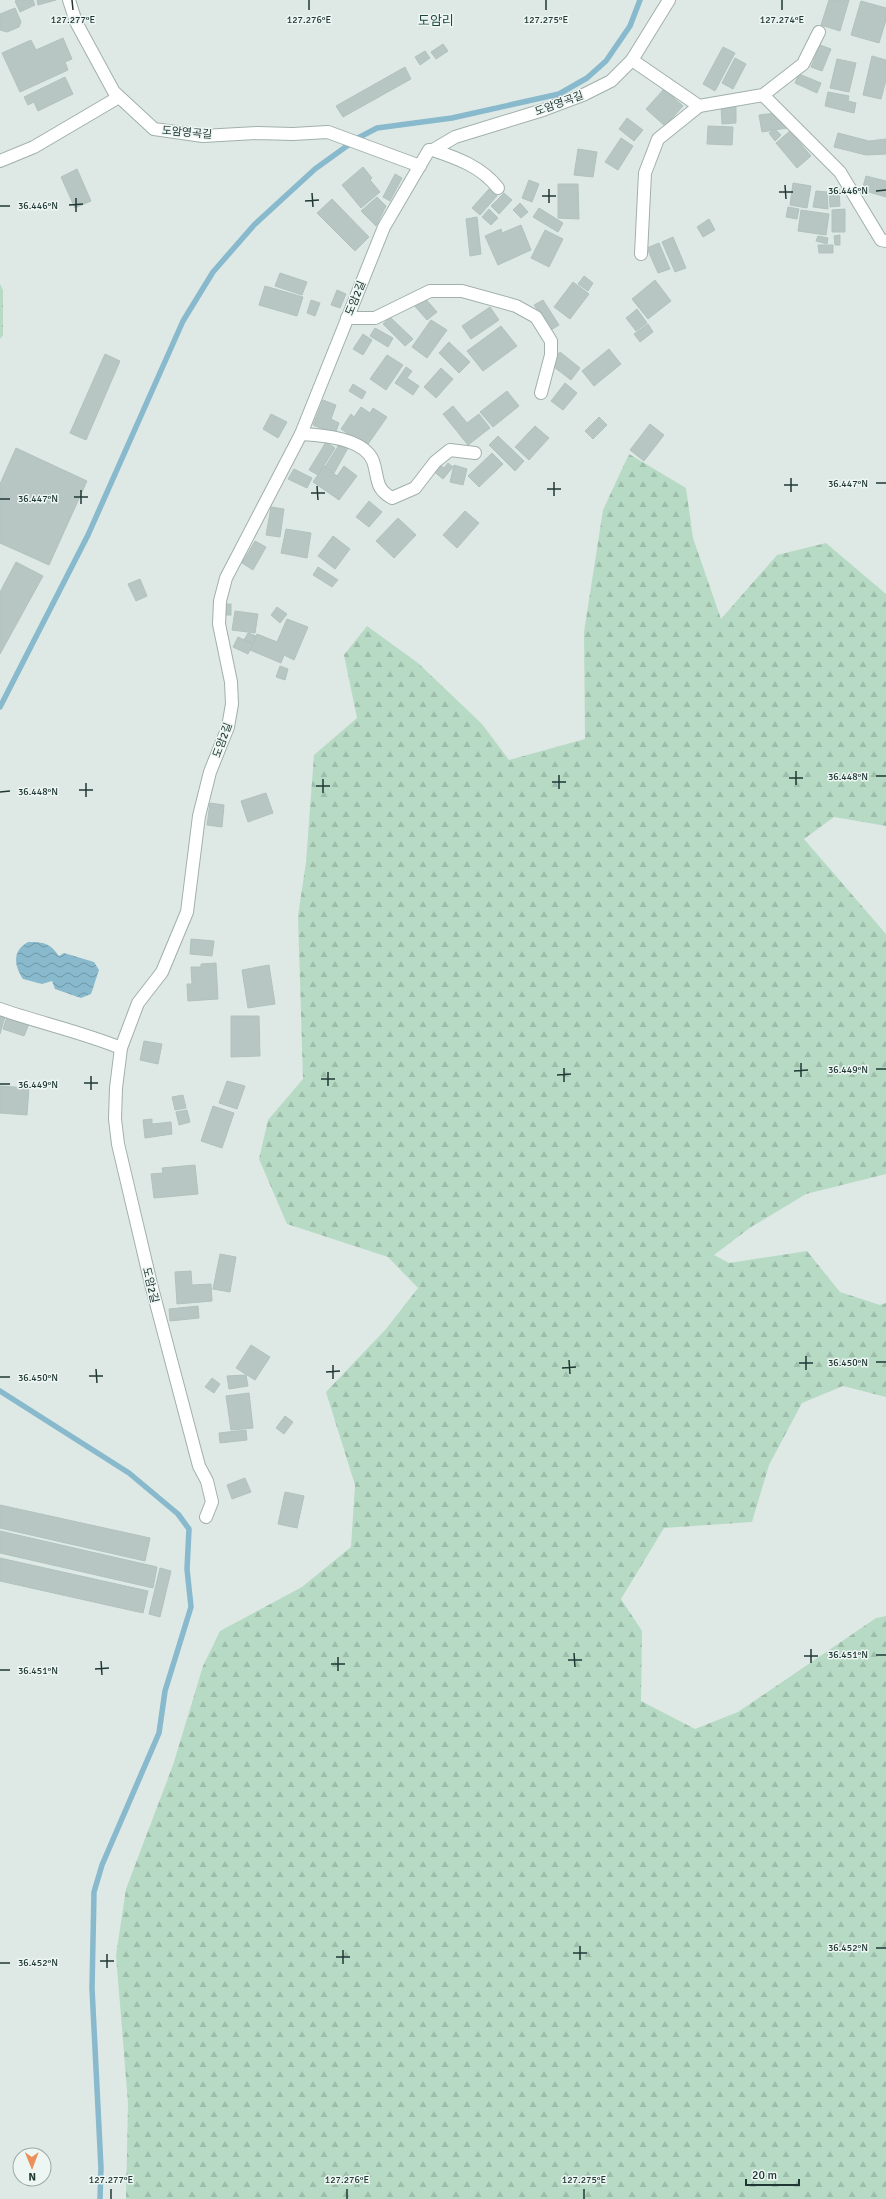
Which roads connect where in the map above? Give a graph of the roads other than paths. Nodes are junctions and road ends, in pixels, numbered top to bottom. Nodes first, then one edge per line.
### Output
1 (69, 0) edge
2 (669, 0) edge
3 (819, 32) dead end
4 (632, 60) junction
5 (763, 95) junction
6 (119, 97) junction
7 (699, 106) junction
8 (433, 150) junction
9 (0, 161) edge
10 (420, 166) junction
11 (498, 188) dead end
12 (886, 241) edge
13 (641, 254) dead end
14 (347, 318) junction
15 (541, 393) dead end
16 (301, 434) junction
17 (475, 453) dead end
18 (0, 1009) edge
19 (121, 1048) junction
20 (206, 1517) dead end

1 - 6 street, 도암영곡길
2 - 4 street, 도암영곡길
3 - 5 street
4 - 7 street
4 - 8 street, 도암영곡길
5 - 7 street
5 - 12 street
6 - 9 street
6 - 10 street, 도암영곡길
7 - 13 street
8 - 10 street, 도암영곡길
8 - 11 street
10 - 14 street, 도암2길
14 - 15 street
14 - 16 street, 도암2길
16 - 17 street
16 - 19 street, 도암2길
18 - 19 street
19 - 20 street, 도암2길

